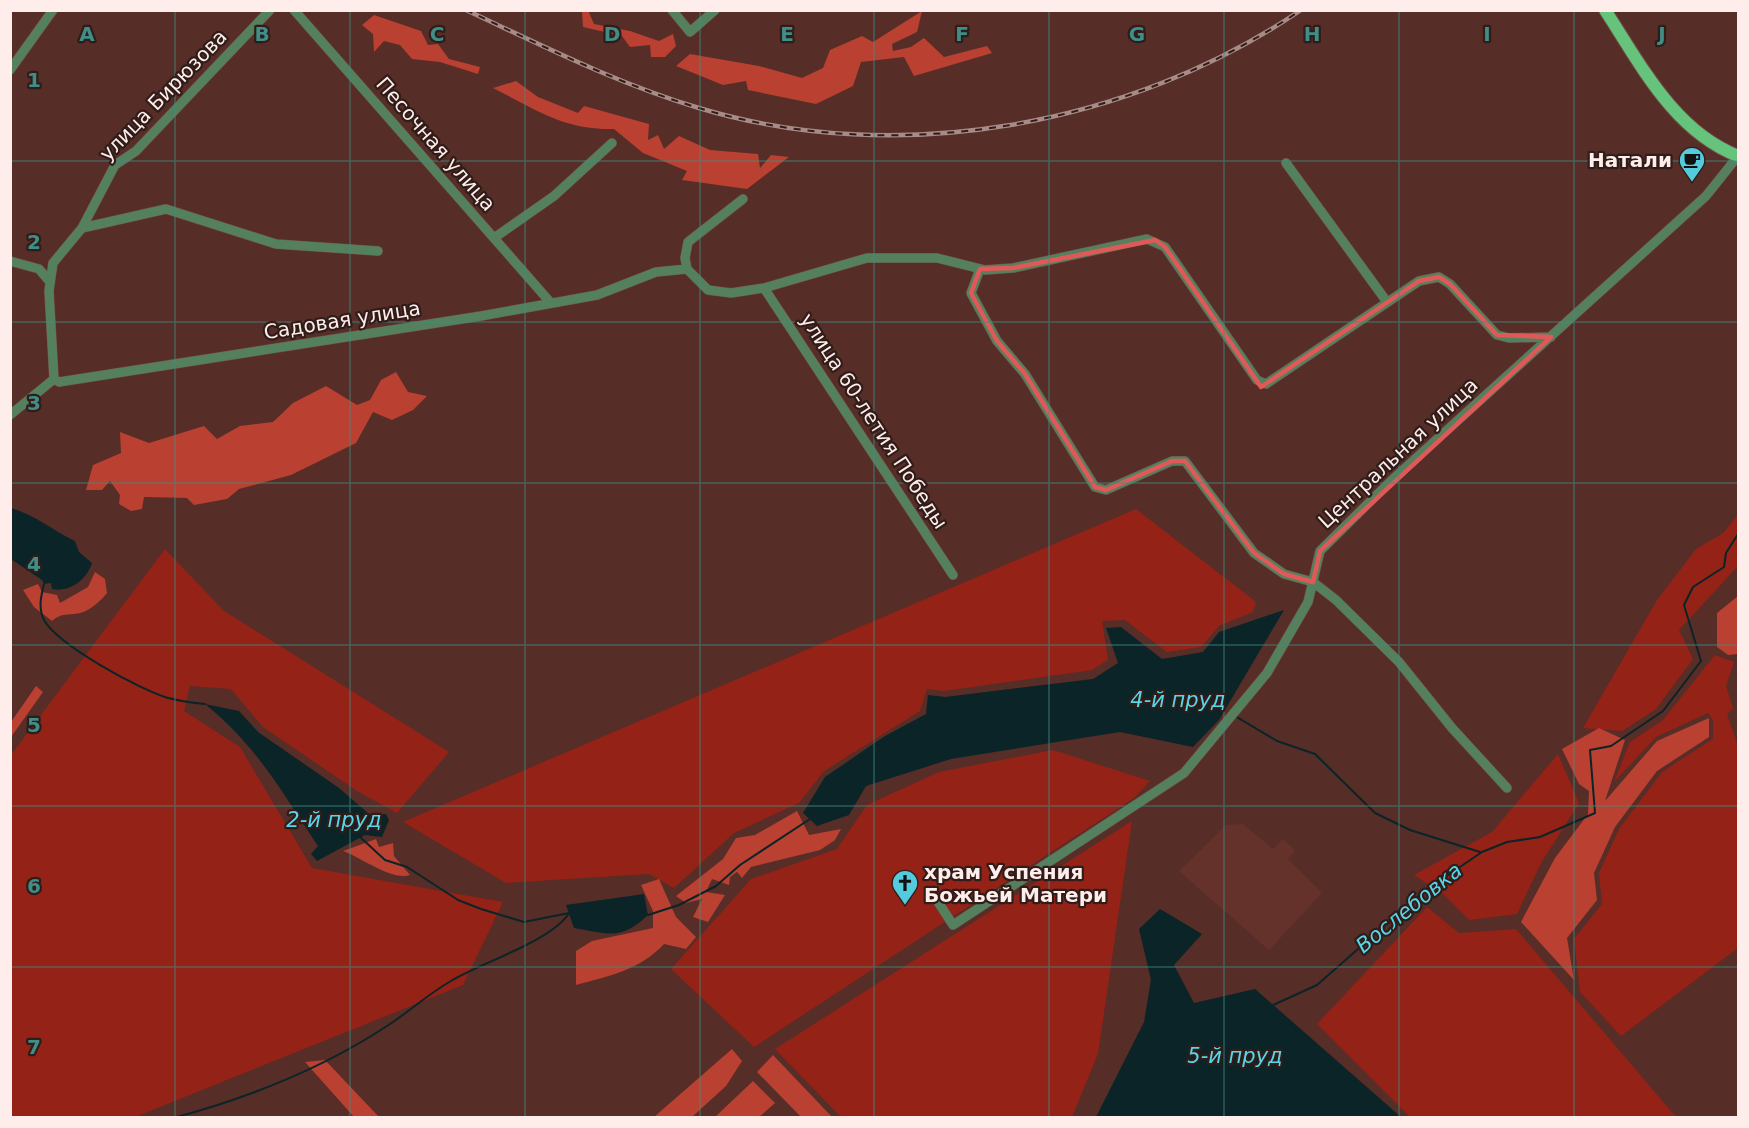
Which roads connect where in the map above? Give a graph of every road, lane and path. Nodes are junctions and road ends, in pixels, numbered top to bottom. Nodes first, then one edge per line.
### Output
1 (53, 10) edge
2 (270, 10) edge
3 (294, 10) edge
4 (672, 10) edge
5 (715, 10) edge
6 (1605, 10) edge
7 (10, 70) edge
8 (612, 143) dead end
9 (1738, 156) edge
10 (1286, 163) dead end
11 (743, 199) dead end
12 (82, 228) junction
13 (494, 238) junction
14 (378, 251) dead end
15 (10, 261) edge
16 (687, 269) junction
17 (980, 269) junction
18 (50, 282) junction
19 (764, 288) junction
20 (550, 302) junction
21 (1387, 302) junction
22 (1551, 337) junction
23 (54, 379) junction
24 (10, 414) edge
25 (953, 575) dead end
26 (1313, 582) junction
27 (1507, 788) dead end
28 (931, 891) dead end

1 - 7 street
2 - 12 street, улица Бирюзова
3 - 13 street, Песочная улица
4 - 5 street
6 - 9 main road
8 - 13 street
9 - 22 street, Центральная улица
10 - 21 street
11 - 16 street
12 - 14 street
12 - 18 street, улица Бирюзова
13 - 20 street, Песочная улица
15 - 18 street
16 - 19 street
16 - 20 street, Садовая улица
17 - 19 street
17 - 21 street
17 - 26 street
18 - 23 street, улица Бирюзова
19 - 25 street, улица 60-летия Победы
20 - 23 street, Садовая улица
21 - 22 street
22 - 26 street, Центральная улица
23 - 24 street
26 - 27 street
26 - 28 street, Центральная улица

